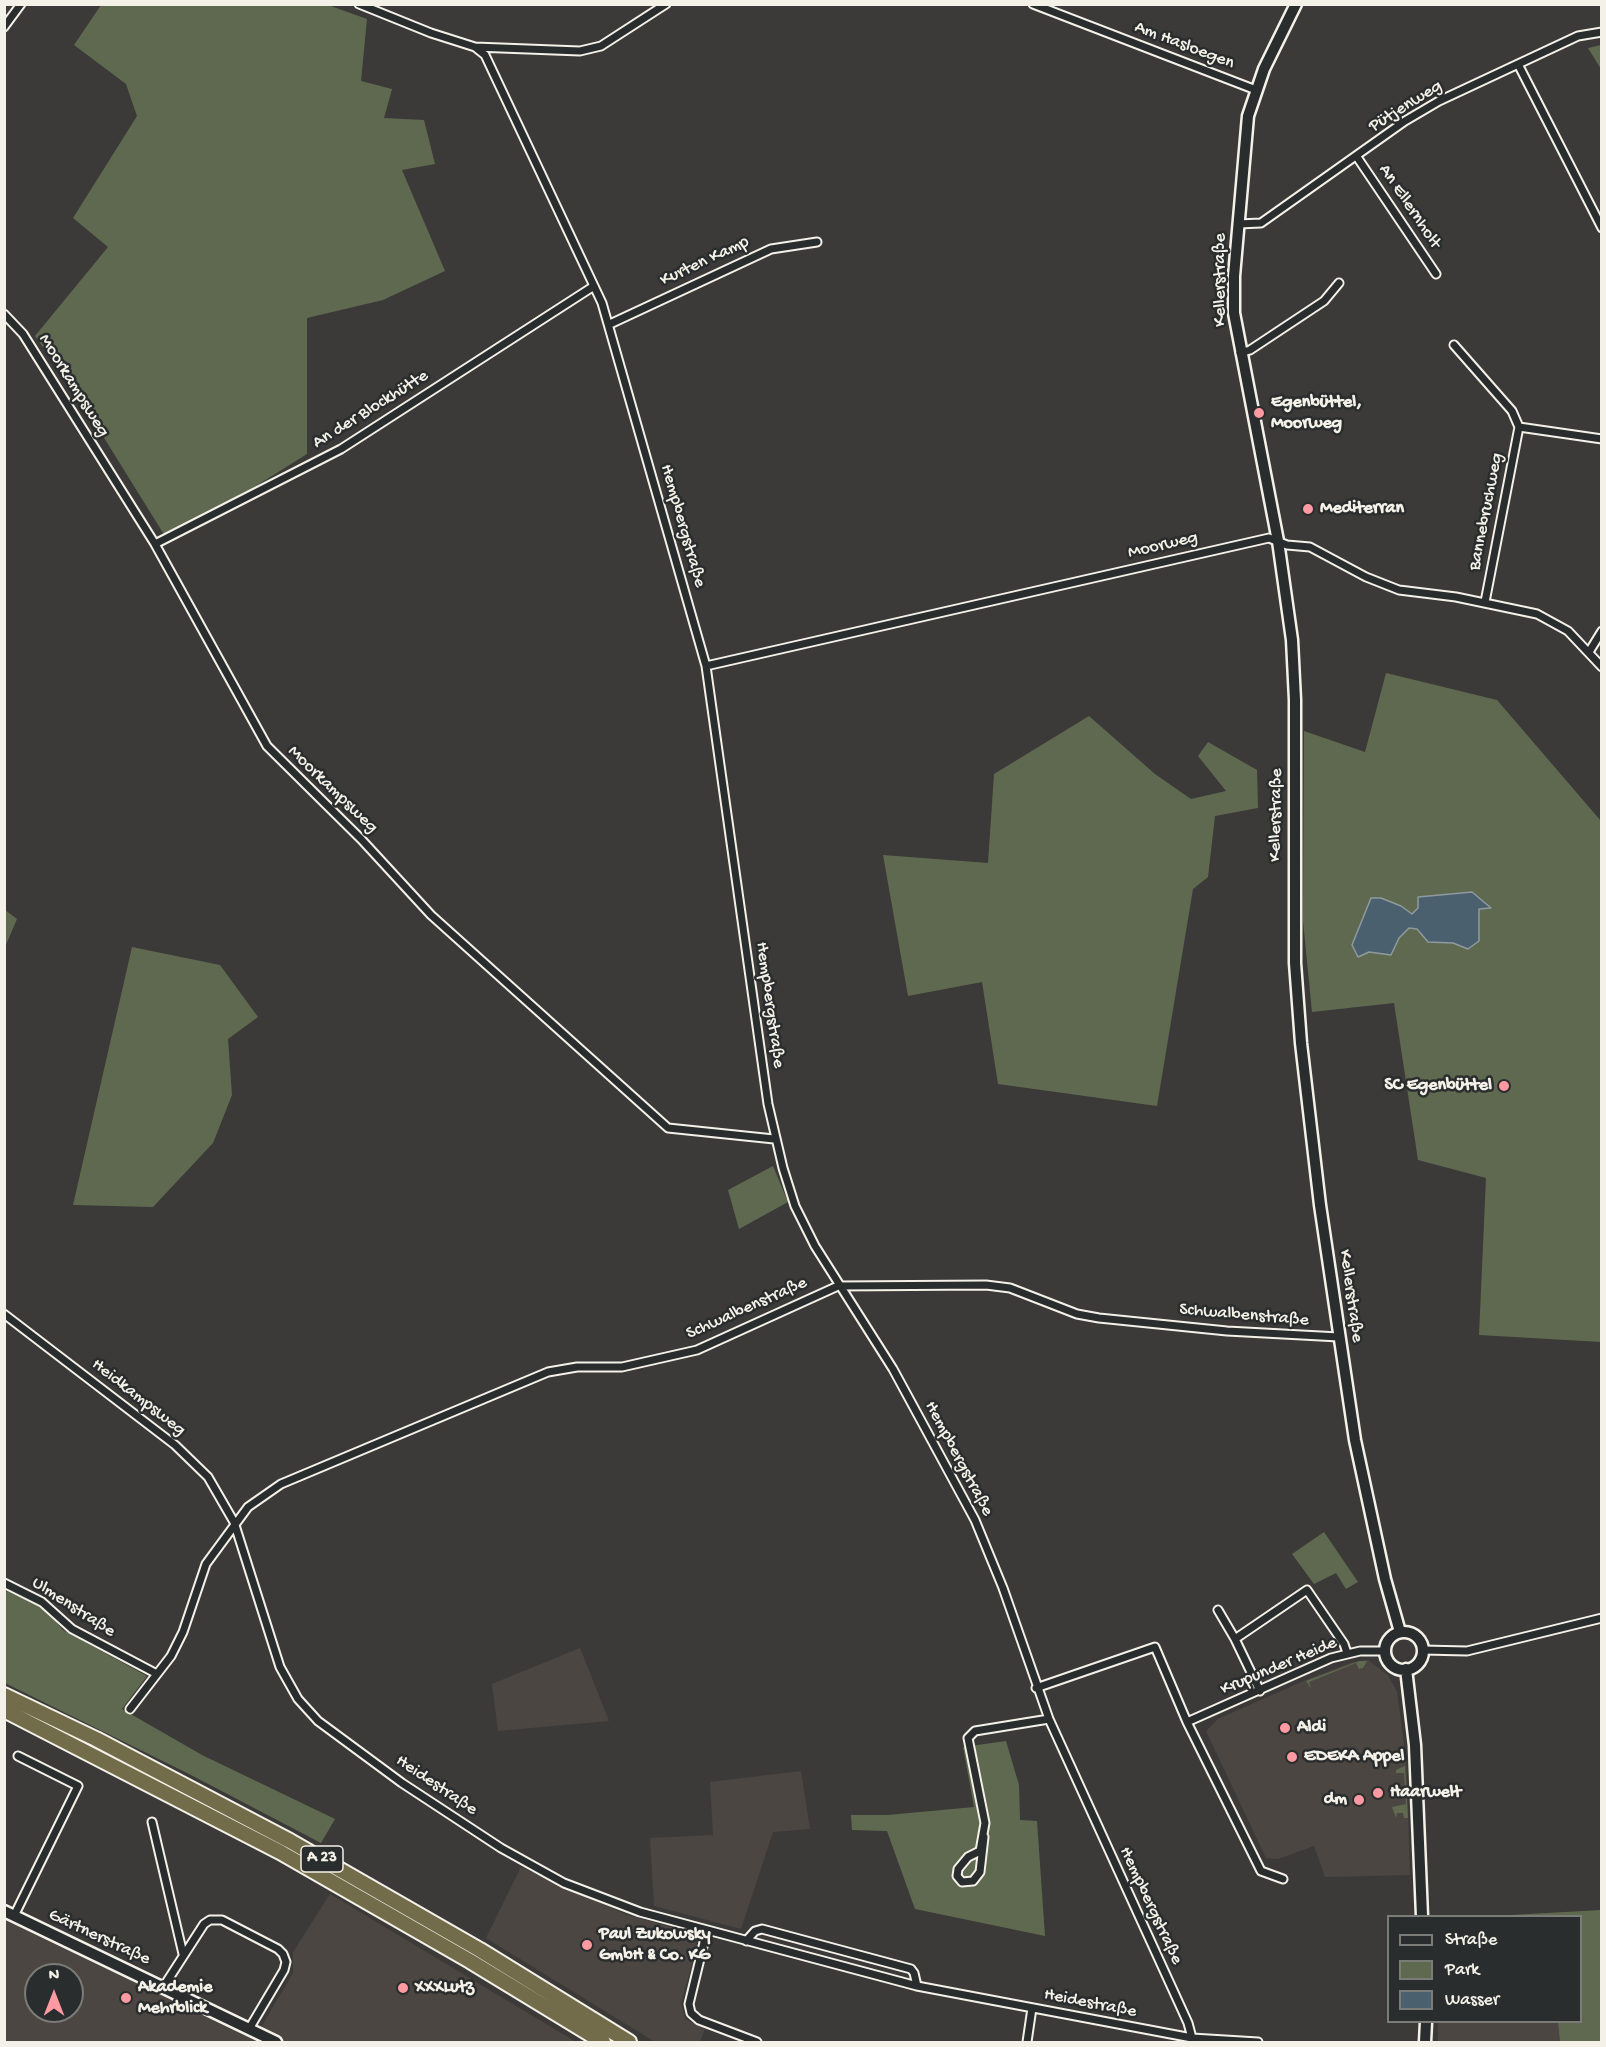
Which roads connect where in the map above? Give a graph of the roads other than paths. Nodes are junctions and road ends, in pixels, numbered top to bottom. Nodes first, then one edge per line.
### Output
1 (21, 4) edge
2 (359, 4) edge
3 (666, 4) edge
4 (1033, 4) edge
5 (1296, 4) edge
6 (4, 27) edge
7 (1602, 32) edge
8 (476, 47) junction
9 (1519, 66) junction
10 (1256, 90) junction
11 (1357, 157) junction
12 (1238, 224) junction
13 (1602, 228) edge
14 (817, 242) dead end
15 (1436, 274) dead end
16 (1339, 283) dead end
17 (594, 286) junction
18 (4, 314) edge
19 (610, 324) junction
20 (1454, 345) dead end
21 (1240, 353) junction
22 (1519, 427) junction
23 (1602, 439) edge
24 (1278, 541) junction
25 (155, 544) junction
26 (1485, 602) junction
27 (1602, 632) edge
28 (1588, 652) junction
29 (706, 666) junction
30 (1602, 667) edge
31 (774, 1139) junction
32 (838, 1286) junction
33 (4, 1314) edge
34 (1339, 1338) junction
35 (234, 1522) junction
36 (4, 1583) edge
37 (1218, 1610) dead end
38 (1602, 1618) edge
39 (1400, 1632) junction
40 (1235, 1639) junction
41 (1423, 1650) junction
42 (1385, 1651) junction
43 (1347, 1653) junction
44 (1406, 1669) junction
45 (157, 1674) junction
46 (1036, 1688) junction
47 (1260, 1691) junction
48 (4, 1695) edge
49 (129, 1709) dead end
50 (4, 1710) edge
51 (1048, 1719) junction
52 (1187, 1722) junction
53 (18, 1756) dead end
54 (152, 1822) dead end
55 (984, 1837) junction
56 (1283, 1879) dead end
57 (9, 1913) edge
58 (1422, 1915) edge
59 (707, 1930) junction
60 (747, 1941) junction
61 (183, 1954) junction
62 (164, 1986) junction
63 (917, 1986) junction
64 (1032, 2008) junction
65 (1426, 2023) edge
66 (249, 2029) junction
67 (1192, 2040) edge
68 (276, 2043) edge
69 (603, 2043) edge
70 (629, 2043) edge
71 (757, 2043) edge
72 (1027, 2043) edge
73 (1258, 2043) edge
74 (1425, 2043) edge

1 - 6 street
2 - 8 street
3 - 8 street
4 - 10 street, Am Hasloegen
5 - 10 main road, Kellerstraße
7 - 9 street, Pütjenweg
8 - 17 street, Hempbergstraße
9 - 11 street, Pütjenweg
9 - 13 street
10 - 12 main road, Kellerstraße
11 - 12 street, Pütjenweg
11 - 15 street, An Ellernholt
12 - 21 main road, Kellerstraße
14 - 19 street, Kurten Kamp
16 - 21 street
17 - 19 street, Hempbergstraße
17 - 25 street, An der Blockhütte
18 - 25 street, Moorkampsweg
19 - 29 street, Hempbergstraße
20 - 22 street
21 - 24 main road, Kellerstraße
22 - 23 street
22 - 26 street, Bannebruchweg
24 - 26 street, Moorweg
24 - 29 street, Moorweg
24 - 34 main road, Kellerstraße
25 - 31 street, Moorkampsweg
26 - 28 street, Moorweg
27 - 28 street
28 - 30 street, Moorweg
29 - 31 street, Hempbergstraße
31 - 32 street, Hempbergstraße
32 - 34 street, Schwalbenstraße
32 - 35 street, Schwalbenstraße
32 - 46 street, Hempbergstraße
33 - 35 street, Heidkampsweg
34 - 39 main road, Kellerstraße
35 - 45 street, Schwalbenstraße
35 - 59 street, Heidestraße
36 - 45 street, Ulmenstraße
37 - 40 street
38 - 41 street
39 - 41 main road
39 - 42 main road
40 - 43 street
40 - 47 street
41 - 44 main road
42 - 43 street, Krupunder Heide
42 - 44 main road
43 - 47 street, Krupunder Heide
44 - 58 main road
45 - 49 street, Schwalbenstraße
46 - 51 street, Hempbergstraße
46 - 52 street
47 - 52 street, Krupunder Heide
48 - 70 highway, A 23
50 - 69 highway, A 23
51 - 55 street
51 - 67 street, Hempbergstraße
52 - 56 street
53 - 57 street
54 - 61 street
55 - 55 street
57 - 62 main road, Gärtnerstraße
59 - 60 street, Heidestraße
59 - 71 street
60 - 63 street, Heidestraße
60 - 63 street
61 - 62 street
61 - 66 street
62 - 66 main road, Gärtnerstraße
63 - 64 street, Heidestraße
64 - 67 street, Heidestraße
64 - 72 street
65 - 74 main road
66 - 68 main road, Gärtnerstraße
67 - 73 street, Heidestraße

